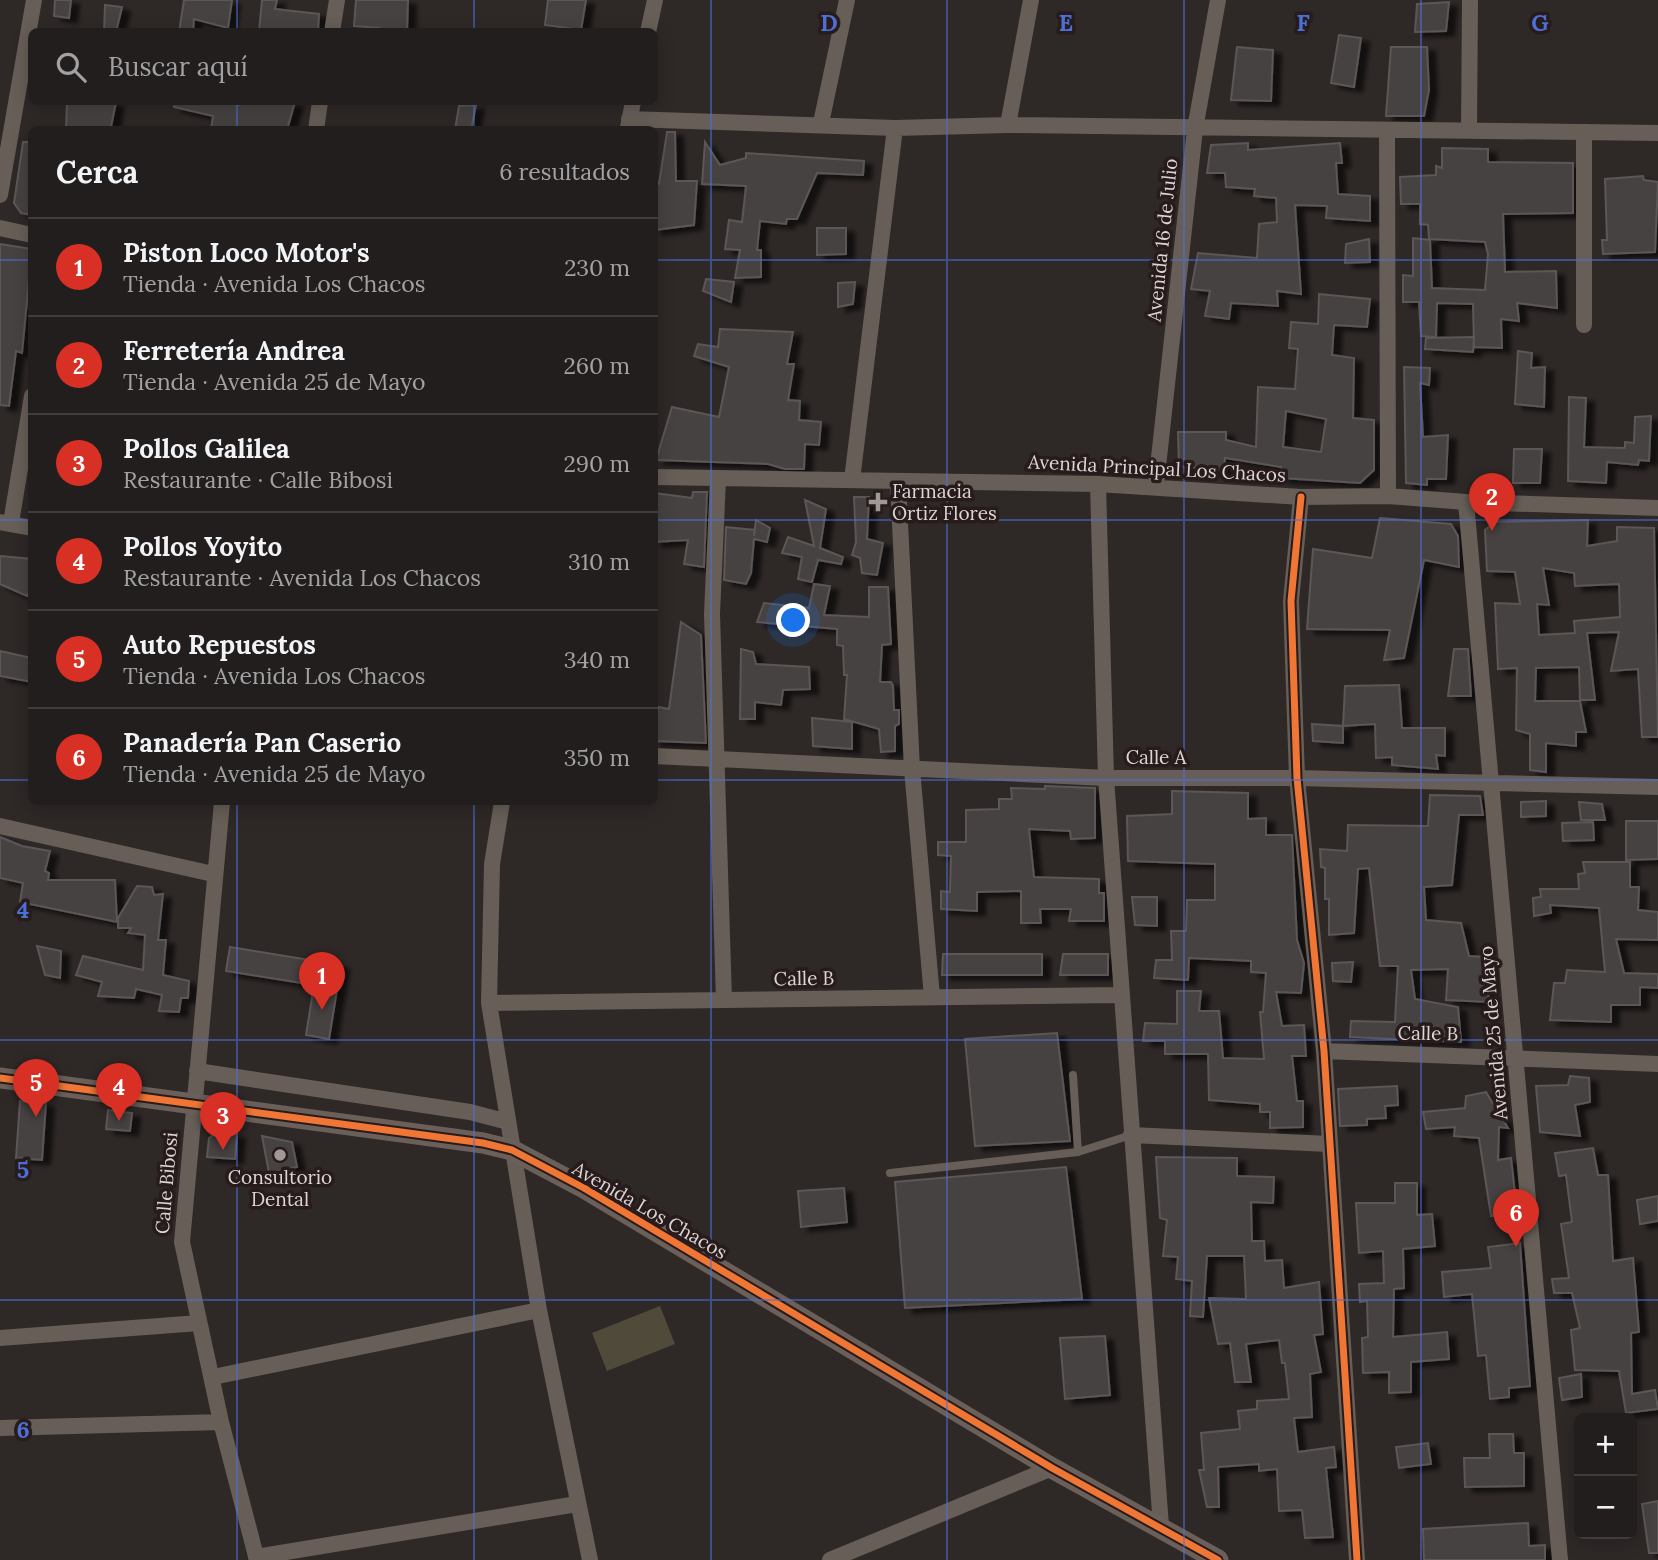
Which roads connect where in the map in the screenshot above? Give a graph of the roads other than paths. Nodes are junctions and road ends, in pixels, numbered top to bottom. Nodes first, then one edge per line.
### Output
1 (34, 0) edge
2 (337, 0) edge
3 (655, 0) edge
4 (847, 0) edge
5 (1031, 0) edge
6 (1218, 0) edge
7 (1470, 0) edge
8 (29, 28) edge
9 (333, 28) edge
10 (649, 28) edge
11 (28, 34) edge
12 (320, 105) edge
13 (632, 105) edge
14 (821, 123) junction
15 (628, 124) edge
16 (1008, 125) junction
17 (317, 126) edge
18 (895, 128) junction
19 (1195, 129) junction
20 (1387, 130) junction
21 (1469, 131) junction
22 (1584, 132) junction
23 (1658, 133) edge
24 (0, 195) edge
25 (0, 228) edge
26 (28, 234) edge
27 (1584, 326) dead end
28 (28, 416) edge
29 (658, 477) edge
30 (718, 479) junction
31 (852, 480) junction
32 (898, 482) junction
33 (1098, 484) junction
34 (1156, 485) junction
35 (1301, 496) junction
36 (1388, 496) junction
37 (1466, 502) junction
38 (1658, 508) edge
39 (6, 523) edge
40 (28, 527) edge
41 (658, 756) edge
42 (717, 759) junction
43 (912, 769) junction
44 (1106, 778) junction
45 (1297, 778) junction
46 (1492, 783) junction
47 (1658, 787) edge
48 (222, 805) edge
49 (502, 805) edge
50 (0, 826) edge
51 (213, 874) junction
52 (1120, 995) junction
53 (932, 997) junction
54 (724, 1000) junction
55 (489, 1003) junction
56 (1324, 1051) junction
57 (1516, 1056) junction
58 (1658, 1064) edge
59 (197, 1071) junction
60 (1073, 1076) dead end
61 (0, 1078) edge
62 (195, 1102) junction
63 (508, 1122) junction
64 (1131, 1135) junction
65 (1329, 1144) junction
66 (512, 1150) junction
67 (1078, 1152) junction
68 (890, 1173) dead end
69 (539, 1310) junction
70 (200, 1323) junction
71 (0, 1338) edge
72 (213, 1377) junction
73 (221, 1422) junction
74 (0, 1428) edge
75 (1052, 1468) junction
76 (577, 1504) junction
77 (1161, 1525) junction
78 (256, 1558) edge
79 (590, 1560) edge
80 (830, 1560) edge
81 (1218, 1560) edge
82 (1357, 1560) edge
83 (1560, 1560) edge

1 - 8 street
2 - 9 street
3 - 10 street
4 - 14 street
5 - 16 street
6 - 19 street, Avenida 16 de Julio
7 - 21 street
11 - 24 street
12 - 17 street
13 - 15 street
14 - 15 street
14 - 18 street
16 - 18 street
16 - 19 street
18 - 31 street
19 - 20 street
19 - 34 street, Avenida 16 de Julio
20 - 21 street
20 - 36 street
21 - 22 street
22 - 23 street
22 - 27 street
25 - 26 street
28 - 39 street
29 - 30 street, Avenida Principal Los Chacos
30 - 31 street, Avenida Principal Los Chacos
30 - 42 street
31 - 32 street, Avenida Principal Los Chacos
32 - 33 street, Avenida Principal Los Chacos
32 - 43 street
33 - 34 street, Avenida Principal Los Chacos
33 - 44 street
34 - 35 street, Avenida Principal Los Chacos
35 - 36 street, Avenida Principal Los Chacos
35 - 45 street
36 - 37 street, Avenida Principal Los Chacos
37 - 38 street, Avenida Principal Los Chacos
37 - 46 street, Avenida 25 de Mayo
39 - 40 street
41 - 42 street, Calle A
42 - 43 street, Calle A
42 - 54 street
43 - 44 street, Calle A
43 - 53 street
44 - 45 street, Calle A
44 - 52 street
45 - 46 street, Calle A
45 - 56 street
46 - 47 street, Calle A
46 - 57 street, Avenida 25 de Mayo
48 - 51 street, Calle Bibosi
49 - 55 street
50 - 51 street
51 - 59 street, Calle Bibosi
52 - 53 street, Calle B
52 - 64 street
53 - 54 street, Calle B
54 - 55 street, Calle B
55 - 63 street
56 - 57 street, Calle B
56 - 65 street
57 - 58 street, Calle B
57 - 83 street, Avenida 25 de Mayo
59 - 62 street, Calle Bibosi
59 - 63 street
60 - 67 lane
61 - 62 street, Avenida Los Chacos
62 - 66 street, Avenida Los Chacos
62 - 70 street, Calle Bibosi
63 - 66 street
64 - 65 street
64 - 67 lane
64 - 77 street
65 - 82 street
66 - 69 street
66 - 75 street, Avenida Los Chacos
67 - 68 lane
69 - 72 street
69 - 76 street
70 - 71 street
70 - 72 street, Calle Bibosi
72 - 73 street, Calle Bibosi
73 - 74 street
73 - 78 street, Calle Bibosi
75 - 77 street, Avenida Los Chacos
75 - 80 street
76 - 78 street
76 - 79 street
77 - 81 street, Avenida Los Chacos

